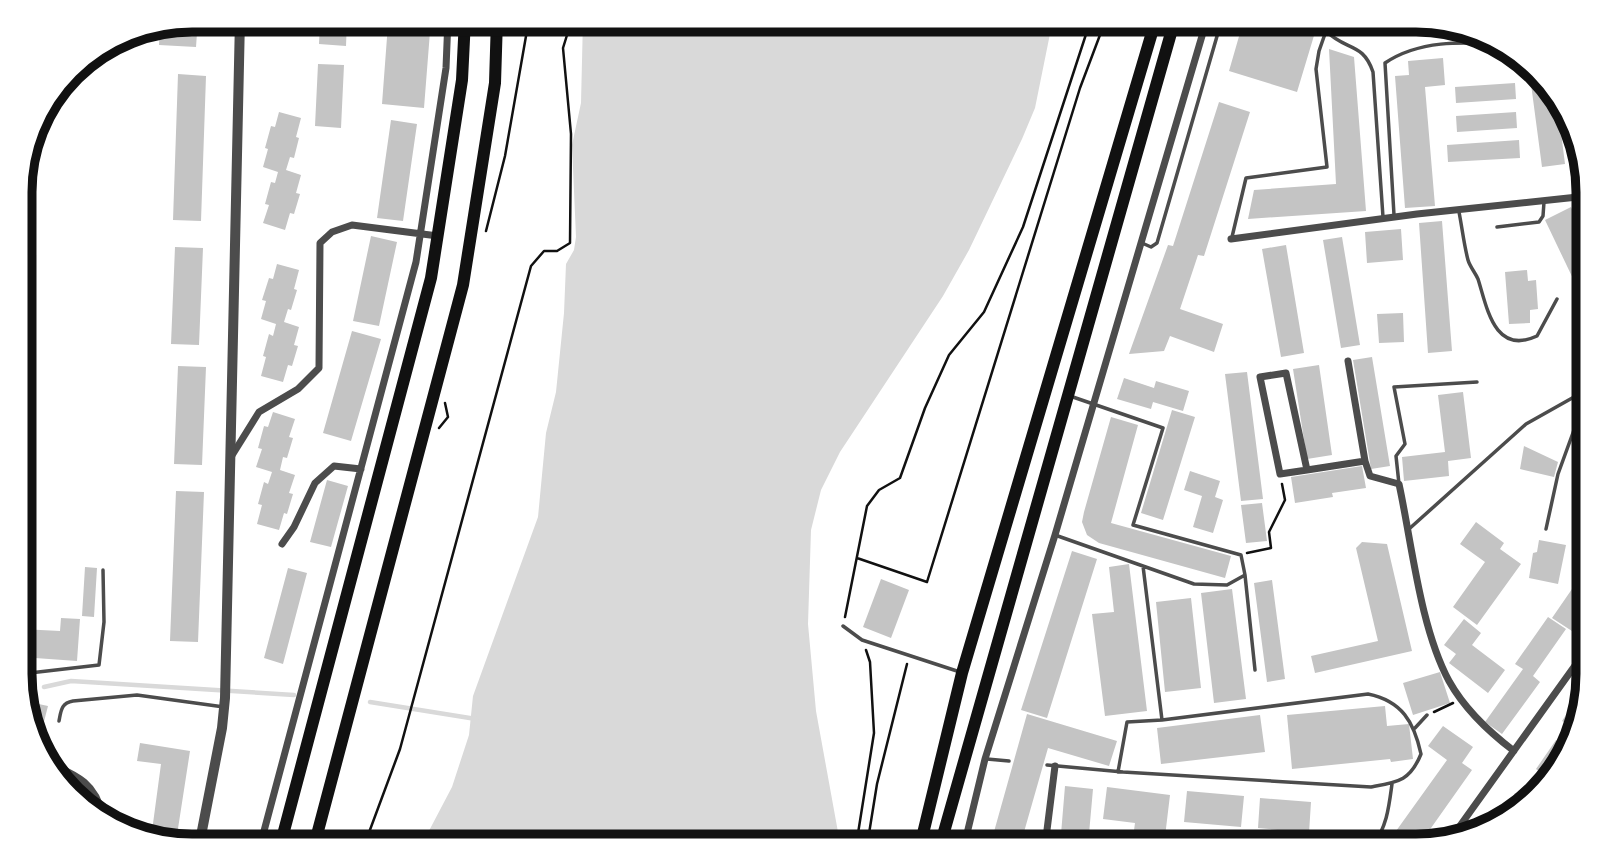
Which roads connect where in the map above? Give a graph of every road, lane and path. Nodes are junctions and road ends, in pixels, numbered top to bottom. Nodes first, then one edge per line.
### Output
1 (240, 32) edge
2 (447, 32) edge
3 (464, 32) edge
4 (497, 32) edge
5 (527, 32) edge
6 (568, 32) edge
7 (1087, 32) edge
8 (1102, 32) edge
9 (1152, 32) edge
10 (1171, 32) edge
11 (1202, 32) edge
12 (1219, 32) edge
13 (1326, 32) edge
14 (1327, 32) edge
15 (1476, 43) edge
16 (1576, 197) edge
17 (1544, 200) junction
18 (1459, 209) junction
19 (1394, 217) junction
20 (1384, 219) junction
21 (1497, 227) dead end
22 (421, 234) junction
23 (439, 237) junction
24 (484, 239) dead end
25 (1231, 239) joint
26 (1140, 243) junction
27 (1557, 299) dead end
28 (1349, 362) dead end
29 (1477, 382) dead end
30 (1576, 391) edge
31 (1068, 395) junction
32 (1574, 397) junction
33 (1093, 403) junction
34 (230, 458) junction
35 (1365, 461) junction
36 (361, 469) junction
37 (1307, 470) junction
38 (1280, 474) junction
39 (1399, 484) junction
40 (1546, 529) dead end
41 (1409, 530) junction
42 (1055, 535) junction
43 (282, 544) dead end
44 (1241, 555) junction
45 (857, 558) junction
46 (1143, 566) junction
47 (103, 570) dead end
48 (1245, 575) junction
49 (843, 626) joint
50 (862, 640) junction
51 (909, 655) junction
52 (1576, 664) edge
53 (1255, 670) dead end
54 (32, 673) edge
55 (962, 673) junction
56 (1462, 699) junction
57 (225, 703) junction
58 (1427, 715) joint
59 (1162, 720) junction
60 (59, 721) dead end
61 (1415, 728) junction
62 (1514, 751) junction
63 (985, 759) junction
64 (1009, 761) dead end
65 (1051, 765) joint
66 (65, 772) edge
67 (1118, 772) junction
68 (1392, 783) junction
69 (98, 803) edge
70 (1459, 827) edge
71 (858, 833) edge
72 (869, 833) edge
73 (923, 833) edge
74 (944, 833) edge
75 (967, 833) edge
76 (1046, 833) edge
77 (1381, 833) edge
78 (201, 834) edge
79 (263, 834) edge
80 (283, 834) edge
81 (317, 834) edge
82 (368, 834) edge

1 - 34 street
2 - 22 street
3 - 23 main road
4 - 81 main road
5 - 24 path
6 - 82 path
7 - 45 path
8 - 45 path
9 - 55 main road
10 - 31 main road
11 - 26 street
12 - 26 lane
13 - 25 lane
14 - 20 lane
15 - 19 lane
16 - 17 street
17 - 18 street
17 - 21 lane
18 - 19 street
18 - 27 lane
19 - 20 street
20 - 25 street
22 - 23 street
22 - 34 street
22 - 36 street
23 - 80 main road
26 - 33 street
28 - 35 street
29 - 39 lane
30 - 32 lane
31 - 33 lane
31 - 74 main road
32 - 40 lane
32 - 41 lane
33 - 42 street
33 - 44 lane
34 - 57 street
35 - 37 street
35 - 39 street
36 - 43 street
36 - 79 street
37 - 38 street
37 - 38 street
38 - 44 path
39 - 41 street
41 - 56 street
42 - 46 lane
42 - 63 street
44 - 48 lane
45 - 49 path
46 - 48 lane
46 - 59 lane
47 - 54 lane
48 - 53 lane
49 - 50 lane
50 - 51 lane
50 - 71 path
51 - 55 lane
51 - 72 path
52 - 62 street
55 - 73 main road
56 - 58 path
56 - 62 street
57 - 60 lane
57 - 78 street
58 - 61 lane
59 - 61 lane
59 - 67 lane
61 - 68 lane
62 - 70 street
63 - 64 lane
63 - 75 street
65 - 67 lane
65 - 76 street
66 - 69 street
67 - 68 lane
68 - 77 lane

